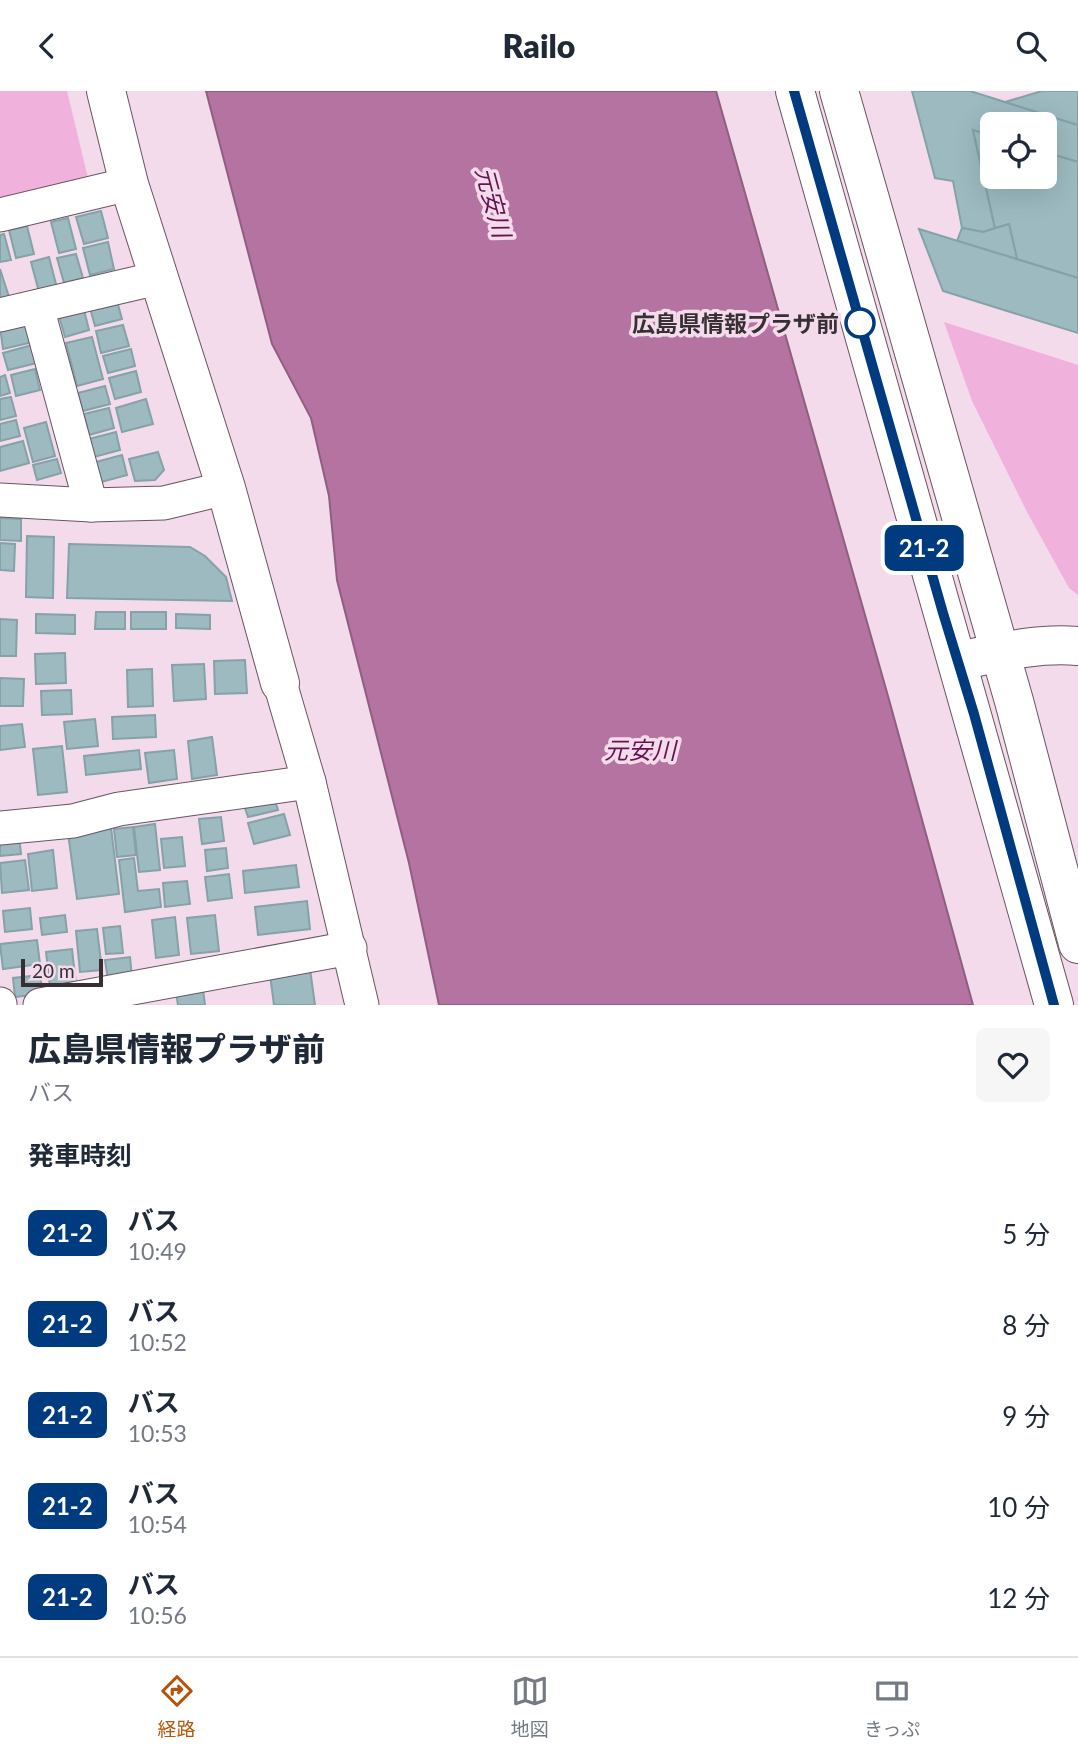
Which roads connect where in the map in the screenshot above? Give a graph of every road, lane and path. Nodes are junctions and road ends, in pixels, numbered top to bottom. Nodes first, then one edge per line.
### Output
1 (106, 91) edge
2 (794, 91) edge
3 (839, 91) edge
4 (129, 184) junction
5 (0, 215) edge
6 (158, 278) junction
7 (37, 307) junction
8 (0, 316) edge
9 (226, 488) junction
10 (0, 500) edge
11 (91, 505) junction
12 (1078, 646) edge
13 (999, 652) junction
14 (957, 661) junction
15 (280, 683) joint
16 (309, 782) junction
17 (0, 828) edge
18 (1078, 944) edge
19 (350, 947) junction
20 (40, 1005) edge
21 (362, 1005) edge
22 (1054, 1005) edge

1 - 4 street
2 - 14 street
3 - 13 street
4 - 5 street
4 - 6 street
6 - 7 street
6 - 9 street
7 - 8 street
7 - 11 street
9 - 11 street
9 - 15 street
10 - 11 street
12 - 13 street
13 - 14 street
13 - 18 street
14 - 22 street
15 - 16 street
16 - 17 street
16 - 19 street
19 - 20 street
19 - 21 street

